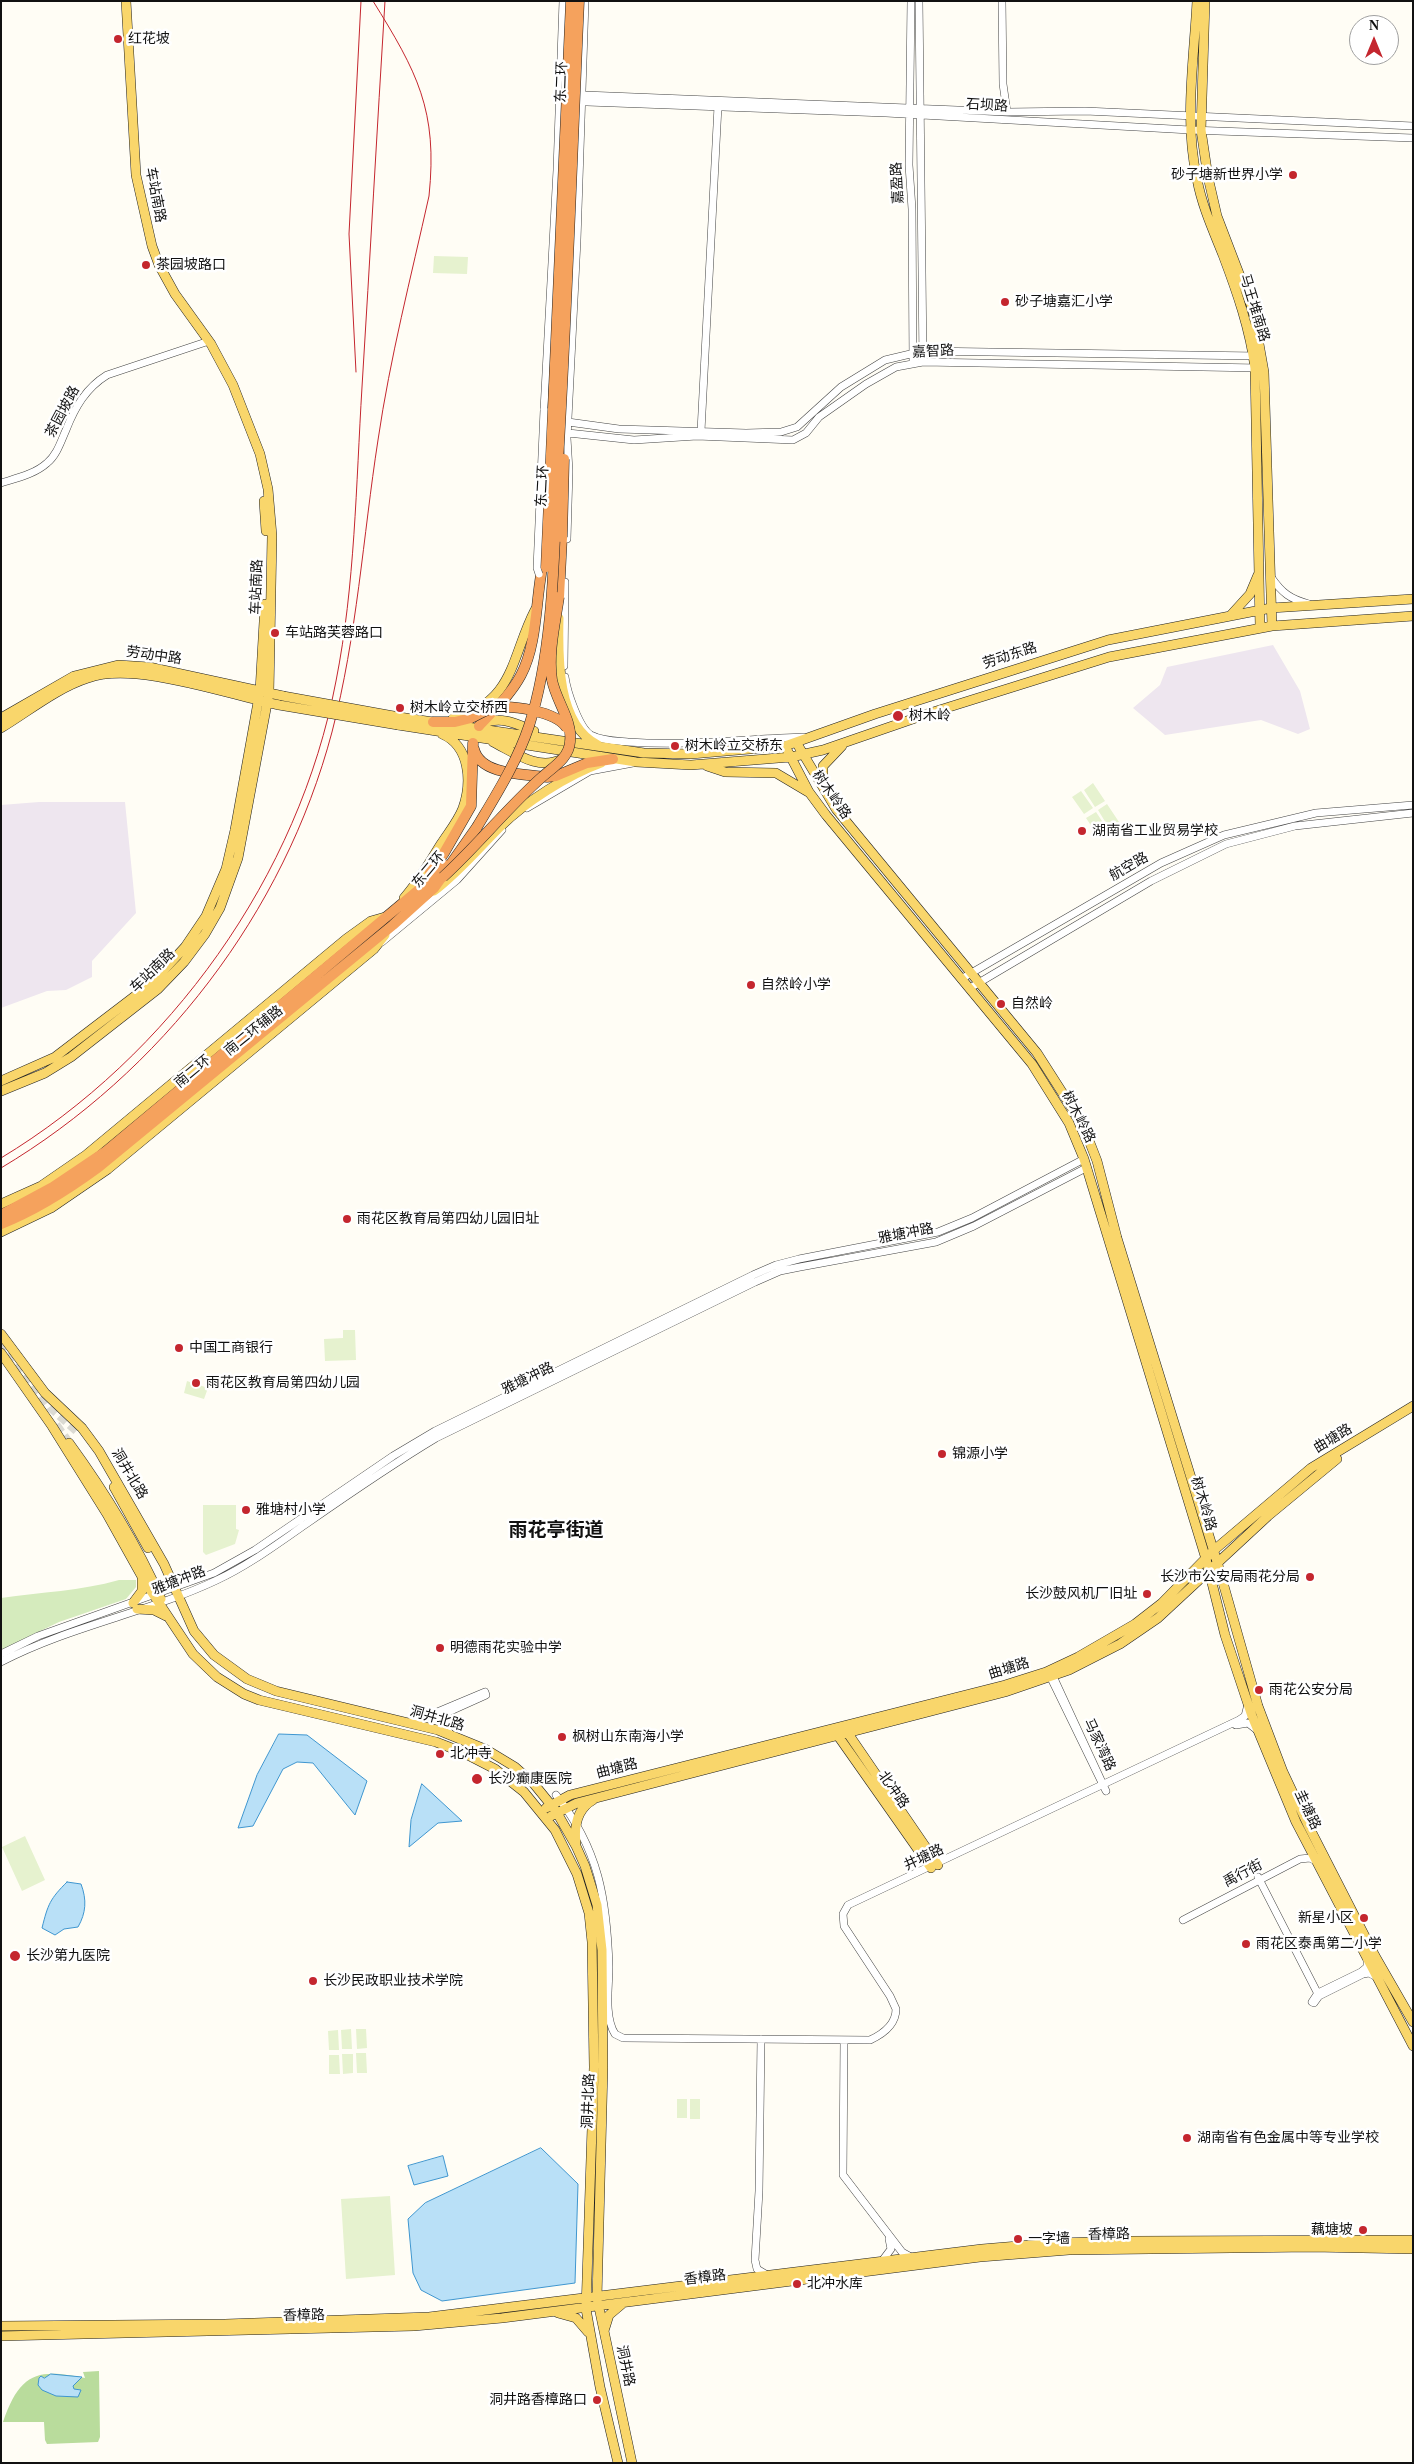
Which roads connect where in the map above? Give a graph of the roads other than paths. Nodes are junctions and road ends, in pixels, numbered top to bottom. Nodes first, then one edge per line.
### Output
1 (121, 1) edge
2 (126, 1) edge
3 (563, 1) edge
4 (571, 1) edge
5 (579, 1) edge
6 (585, 1) edge
7 (910, 1) edge
8 (920, 1) edge
9 (1002, 1) edge
10 (1197, 1) edge
11 (1205, 1) edge
12 (562, 96) junction
13 (582, 98) junction
14 (718, 106) junction
15 (920, 107) junction
16 (910, 110) junction
17 (1007, 112) junction
18 (920, 115) junction
19 (1191, 117) junction
20 (1201, 118) junction
21 (1413, 126) edge
22 (1190, 130) junction
23 (1201, 130) junction
24 (1413, 138) edge
25 (206, 342) junction
26 (923, 351) junction
27 (913, 353) junction
28 (1258, 356) junction
29 (922, 362) junction
30 (913, 364) junction
31 (1260, 368) junction
32 (565, 419) junction
33 (701, 430) junction
34 (568, 433) junction
35 (1, 483) edge
36 (546, 548) junction
37 (1259, 573) junction
38 (540, 574) junction
39 (1270, 576) junction
40 (1413, 600) edge
41 (1314, 605) junction
42 (1271, 608) junction
43 (535, 610) junction
44 (1260, 610) junction
45 (1230, 616) junction
46 (1413, 616) edge
47 (1272, 626) junction
48 (1260, 628) junction
49 (264, 692) junction
50 (262, 702) junction
51 (1, 718) edge
52 (399, 721) junction
53 (475, 722) junction
54 (434, 727) junction
55 (1, 728) edge
56 (575, 731) junction
57 (589, 735) junction
58 (807, 737) junction
59 (486, 738) junction
60 (558, 740) junction
61 (796, 742) junction
62 (847, 742) junction
63 (785, 746) junction
64 (620, 750) junction
65 (802, 755) junction
66 (791, 757) junction
67 (562, 759) junction
68 (613, 759) junction
69 (636, 762) junction
70 (702, 764) junction
71 (824, 790) junction
72 (809, 792) junction
73 (1413, 804) edge
74 (1413, 813) edge
75 (1316, 814) junction
76 (1320, 822) junction
77 (1224, 835) junction
78 (1226, 844) junction
79 (443, 877) junction
80 (415, 892) junction
81 (424, 899) junction
82 (396, 908) junction
83 (385, 917) junction
84 (392, 925) junction
85 (374, 949) junction
86 (972, 972) junction
87 (961, 979) junction
88 (980, 982) junction
89 (970, 988) junction
90 (57, 1061) junction
91 (1, 1081) edge
92 (1, 1091) edge
93 (1085, 1164) junction
94 (1, 1204) edge
95 (1, 1215) edge
96 (1, 1224) edge
97 (1, 1232) edge
98 (1, 1334) edge
99 (1, 1353) edge
100 (1413, 1406) edge
101 (1413, 1410) edge
102 (78, 1433) tunnel mouth
103 (68, 1443) tunnel mouth
104 (1213, 1551) junction
105 (1206, 1559) junction
106 (1218, 1565) junction
107 (1209, 1572) junction
108 (140, 1575) junction
109 (168, 1576) junction
110 (175, 1593) junction
111 (158, 1598) junction
112 (135, 1606) junction
113 (169, 1617) junction
114 (1, 1654) edge
115 (1, 1662) edge
116 (1050, 1674) junction
117 (1248, 1704) junction
118 (399, 1722) junction
119 (845, 1730) junction
120 (1258, 1731) junction
121 (835, 1732) junction
122 (451, 1735) junction
123 (534, 1784) junction
124 (1104, 1787) junction
125 (597, 1798) junction
126 (561, 1800) junction
127 (554, 1809) junction
128 (544, 1815) junction
129 (576, 1822) junction
130 (1306, 1842) junction
131 (576, 1846) junction
132 (1316, 1861) junction
133 (934, 1865) junction
134 (1259, 1879) junction
135 (1182, 1919) dead end
136 (1367, 1960) junction
137 (1375, 1976) junction
138 (1319, 1994) junction
139 (1413, 2022) edge
140 (760, 2041) junction
141 (843, 2042) junction
142 (1413, 2046) edge
143 (1413, 2240) edge
144 (1413, 2249) edge
145 (912, 2257) junction
146 (882, 2261) junction
147 (598, 2274) junction
148 (587, 2275) junction
149 (770, 2275) junction
150 (632, 2297) junction
151 (568, 2300) junction
152 (598, 2301) junction
153 (586, 2302) junction
154 (548, 2312) junction
155 (1, 2326) edge
156 (604, 2334) junction
157 (1, 2336) edge
158 (590, 2337) junction
159 (618, 2463) edge
160 (632, 2463) edge

1 - 25 main road, 车站南路
2 - 25 main road, 车站南路
3 - 12 street
4 - 12 highway, 东二环, bridge
5 - 32 highway, 东二环, bridge
6 - 13 street
7 - 16 street, 嘉盈路
8 - 15 street, 嘉盈路
9 - 17 street
10 - 19 main road, 马王堆南路
11 - 20 main road, 马王堆南路
12 - 13 street, 石坝路
12 - 36 highway, 东二环, bridge
12 - 38 street, bridge
13 - 14 street, 石坝路
13 - 16 street, 石坝路
13 - 32 street
14 - 16 street, 石坝路
14 - 33 street
15 - 16 street, 石坝路
15 - 17 street, 石坝路
15 - 18 street, 嘉盈路
16 - 18 street, 石坝路
16 - 27 street, 嘉盈路
17 - 19 street, 石坝路
18 - 22 street, 石坝路
18 - 26 street, 嘉盈路
19 - 20 street, 石坝路
19 - 22 main road, 马王堆南路
20 - 21 street, 石坝路
20 - 23 main road, 马王堆南路
22 - 23 street, 石坝路
22 - 28 main road, 马王堆南路
23 - 24 street, 石坝路
23 - 28 main road, 马王堆南路
25 - 35 street, 茶园坡路
25 - 49 main road, 车站南路
26 - 27 street, 嘉智路
26 - 28 street, 嘉智路
26 - 29 street, 嘉盈路
27 - 30 street, 嘉盈路
27 - 33 street, 嘉智路
28 - 31 main road, 马王堆南路
29 - 30 street, 嘉智路
29 - 31 street, 嘉智路
30 - 34 street, 嘉智路
31 - 37 main road, 马王堆南路
31 - 39 main road, 马王堆南路
32 - 33 street, 嘉智路
32 - 34 street
32 - 56 highway, bridge
32 - 79 highway, 东二环, bridge
34 - 57 street
36 - 38 highway, bridge
36 - 80 highway, 东二环, bridge
37 - 44 main road, 马王堆南路
37 - 45 main road
38 - 43 highway
39 - 41 street
39 - 42 main road, 马王堆南路
40 - 41 main road, 劳动东路
41 - 42 main road, 劳动东路
42 - 44 main road, 劳动东路
42 - 47 main road, 马王堆南路
43 - 53 highway
43 - 54 main road
44 - 45 main road, 劳动东路
44 - 48 main road, 马王堆南路
45 - 58 main road, 劳动东路
46 - 47 main road
47 - 48 main road
48 - 62 main road
49 - 50 main road, 车站南路
49 - 51 main road, 劳动中路
49 - 52 main road, 劳动中路, bridge
50 - 52 main road, 劳动中路, bridge
50 - 55 main road, 劳动中路
50 - 90 main road, 车站南路
52 - 54 main road
53 - 54 highway
53 - 56 highway, bridge
53 - 60 main road
54 - 59 main road
54 - 60 main road
54 - 82 main road
56 - 64 main road
56 - 67 highway, bridge
57 - 58 street
57 - 64 street
58 - 61 main road, 劳动东路
59 - 67 main road, bridge
59 - 68 main road
60 - 64 main road
61 - 63 main road, 劳动东路
61 - 65 main road, 树木岭路
62 - 65 main road
62 - 71 main road
63 - 64 main road, 劳动东路
63 - 66 main road, 树木岭路
65 - 66 main road
65 - 71 main road, 树木岭路
66 - 70 main road
66 - 72 main road, 树木岭路
67 - 79 highway, bridge
68 - 69 main road
68 - 80 highway
68 - 81 main road
69 - 70 main road
69 - 85 street
70 - 72 main road
71 - 86 main road, 树木岭路
72 - 87 main road, 树木岭路
73 - 75 street, 航空路
74 - 76 street, 航空路
75 - 76 street
75 - 77 street, 航空路
76 - 78 street, 航空路
77 - 78 street
77 - 86 street, 航空路
78 - 88 street, 航空路
79 - 81 highway, 东二环
80 - 82 highway, 东二环
81 - 84 highway, 东二环
82 - 83 highway, 东二环
83 - 94 main road, 南二环辅路
83 - 95 highway, 南二环
84 - 85 main road, 南二环辅路
84 - 96 highway, 南二环
85 - 97 main road, 南二环辅路
86 - 87 street, 航空路
86 - 88 main road, 树木岭路
87 - 89 main road, 树木岭路
88 - 89 street, 航空路
88 - 104 main road, 树木岭路
89 - 93 main road, 树木岭路
90 - 91 main road, 车站南路
90 - 92 main road, 车站南路
93 - 105 main road, 树木岭路
93 - 110 street, 雅塘冲路
98 - 109 main road, 洞井北路
99 - 108 main road, 洞井北路
100 - 104 main road, 曲塘路
101 - 106 main road, 曲塘路
102 - 109 main road
103 - 111 main road
104 - 105 main road, 曲塘路
104 - 106 main road, 树木岭路
105 - 107 main road, 树木岭路
105 - 116 main road, 曲塘路
106 - 107 main road, 曲塘路
106 - 139 main road, 圭塘路
107 - 116 main road, 曲塘路
107 - 117 main road, 圭塘路
108 - 111 main road, 洞井北路
108 - 112 main road
109 - 110 main road, 洞井北路
110 - 111 street, 雅塘冲路
110 - 118 main road, 洞井北路
111 - 112 street, 雅塘冲路
111 - 113 main road, 洞井北路
112 - 113 main road
112 - 114 street, 雅塘冲路
112 - 115 street, 雅塘冲路
113 - 128 main road, 洞井北路
116 - 119 main road, 曲塘路
116 - 124 street, 马家湾路
117 - 120 main road, 圭塘路
117 - 124 street, 井塘路
118 - 122 main road, 洞井北路
118 - 122 street
119 - 121 main road, 曲塘路
119 - 133 main road, 北冲路
120 - 124 street, 井塘路
120 - 130 main road, 圭塘路
121 - 125 main road, 曲塘路
121 - 126 main road, 曲塘路
121 - 133 main road, 北冲路
122 - 123 main road, 洞井北路
123 - 126 main road
123 - 127 main road, 洞井北路
124 - 133 street, 井塘路
125 - 126 main road, 曲塘路
125 - 129 main road
126 - 127 main road, 曲塘路
126 - 129 street
127 - 128 main road, 曲塘路
127 - 131 main road, 洞井北路
128 - 148 main road, 洞井北路
129 - 131 main road
129 - 140 street, 井塘路
130 - 132 main road, 圭塘路
130 - 134 street, 禹行街
131 - 147 main road, 洞井北路
132 - 134 street, 禹行街
132 - 136 main road, 圭塘路
133 - 141 street, 井塘路
134 - 135 street, 禹行街
134 - 138 street
136 - 137 main road, 圭塘路
136 - 138 street
137 - 138 street
137 - 142 main road, 圭塘路
140 - 141 street, 井塘路
140 - 149 street
141 - 145 street
141 - 146 street
143 - 145 main road, 香樟路
144 - 150 main road, 香樟路
145 - 146 main road, 香樟路
146 - 149 main road, 香樟路
147 - 150 main road
147 - 152 main road, 洞井路
148 - 151 main road
148 - 153 main road, 洞井路
149 - 150 main road, 香樟路
150 - 152 main road, 香樟路
150 - 156 main road
151 - 153 main road, 香樟路
151 - 155 main road, 香樟路
152 - 153 main road, 香樟路
152 - 156 main road, 洞井路
153 - 154 main road, 香樟路
153 - 158 main road, 洞井路
154 - 157 main road, 香樟路
154 - 158 main road
156 - 160 main road, 洞井路
158 - 159 main road, 洞井路

